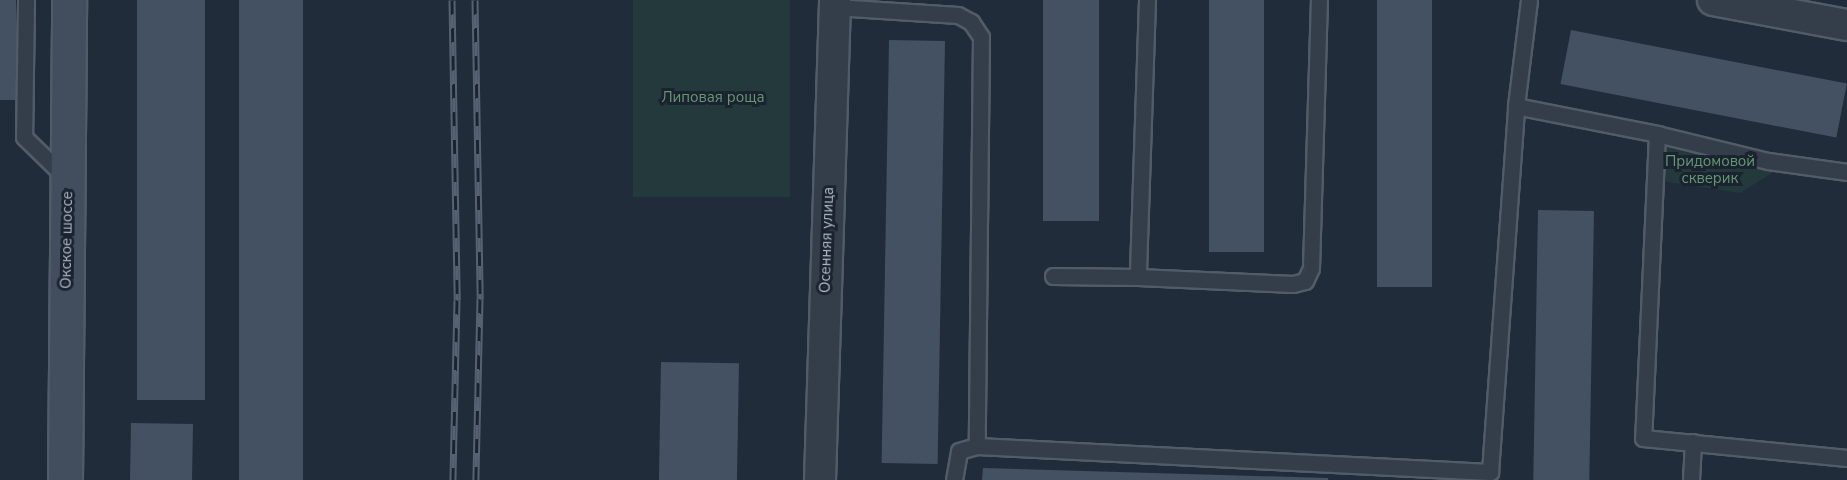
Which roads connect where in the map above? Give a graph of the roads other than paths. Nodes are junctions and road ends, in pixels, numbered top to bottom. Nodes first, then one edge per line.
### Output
1 (26, 0) edge
2 (69, 0) edge
3 (1147, 0) edge
4 (1319, 0) edge
5 (1529, 0) edge
6 (1713, 0) edge
7 (835, 3) edge
8 (1847, 25) edge
9 (1516, 106) junction
10 (1657, 134) junction
11 (1847, 172) edge
12 (68, 180) junction
13 (1053, 276) dead end
14 (1138, 277) junction
15 (1693, 442) junction
16 (977, 446) junction
17 (1847, 458) edge
18 (1430, 475) edge
19 (1490, 476) edge
20 (64, 480) edge
21 (820, 480) edge
22 (954, 480) edge
23 (1691, 480) edge

1 - 12 lane
2 - 12 main road, Окское шоссе
3 - 14 lane
4 - 14 lane
5 - 9 lane
6 - 8 street
7 - 16 lane
7 - 21 street, Осенняя улица
9 - 10 lane
9 - 19 lane
10 - 11 lane
10 - 15 lane
12 - 20 main road, Окское шоссе
13 - 14 lane
15 - 17 lane
15 - 23 lane
16 - 18 lane
16 - 22 lane
18 - 19 lane

